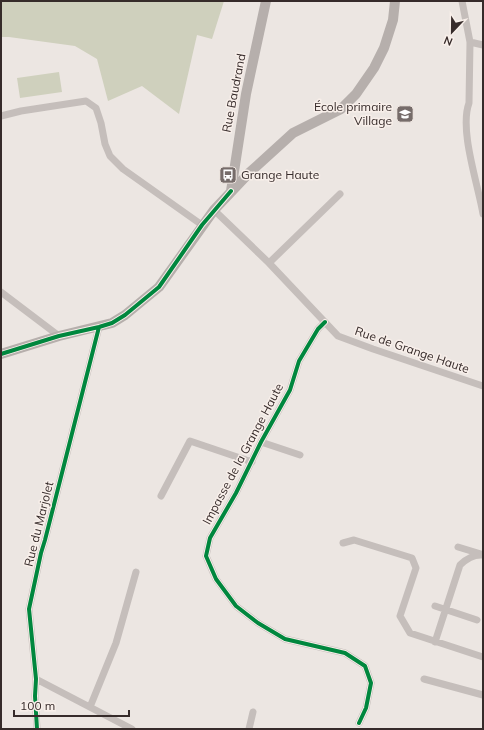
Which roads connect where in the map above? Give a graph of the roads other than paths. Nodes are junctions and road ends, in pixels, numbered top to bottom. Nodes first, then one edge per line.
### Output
1 (266, 1) edge
2 (395, 1) edge
3 (462, 1) edge
4 (470, 42) junction
5 (483, 45) edge
6 (1, 116) edge
7 (235, 160) junction
8 (249, 173) junction
9 (231, 191) junction
10 (340, 194) dead end
11 (214, 210) junction
12 (483, 214) edge
13 (202, 226) junction
14 (269, 263) junction
15 (1, 292) edge
16 (325, 322) junction
17 (99, 327) junction
18 (59, 336) junction
19 (1, 354) edge
20 (483, 386) edge
21 (261, 442) junction
22 (300, 455) dead end
23 (252, 462) junction
24 (161, 496) dead end
25 (343, 543) dead end
26 (458, 547) dead end
27 (482, 555) edge
28 (136, 572) dead end
29 (435, 606) dead end
30 (445, 610) junction
31 (476, 620) dead end
32 (435, 642) junction
33 (483, 657) edge
34 (36, 679) junction
35 (424, 679) dead end
36 (483, 695) edge
37 (90, 707) junction
38 (253, 712) dead end
39 (359, 722) dead end
40 (37, 729) edge
41 (132, 729) edge
42 (249, 729) edge

1 - 7 street, Rue Baudrand
2 - 8 street
3 - 4 street
4 - 5 street
4 - 12 street
6 - 13 street
7 - 8 street
7 - 9 street, Rue Baudrand
8 - 9 street
9 - 11 street
10 - 14 street
11 - 13 street
11 - 14 street, Rue de Grange Haute
13 - 17 street
14 - 16 street, Rue de Grange Haute
15 - 18 street
16 - 20 street, Rue de Grange Haute
16 - 21 street, Impasse de la Grange Haute
17 - 18 street
17 - 34 street, Rue du Marjolet
18 - 19 street
21 - 22 street
21 - 23 street, Impasse de la Grange Haute
23 - 24 street, Impasse de la Grange Haute
23 - 39 street, Impasse de la Grange Haute
25 - 32 street
26 - 27 street
27 - 30 street
28 - 37 street
29 - 30 street
30 - 31 street
30 - 32 street
32 - 33 street
34 - 37 street
34 - 40 street, Rue du Marjolet
35 - 36 street
37 - 41 street
38 - 42 street

